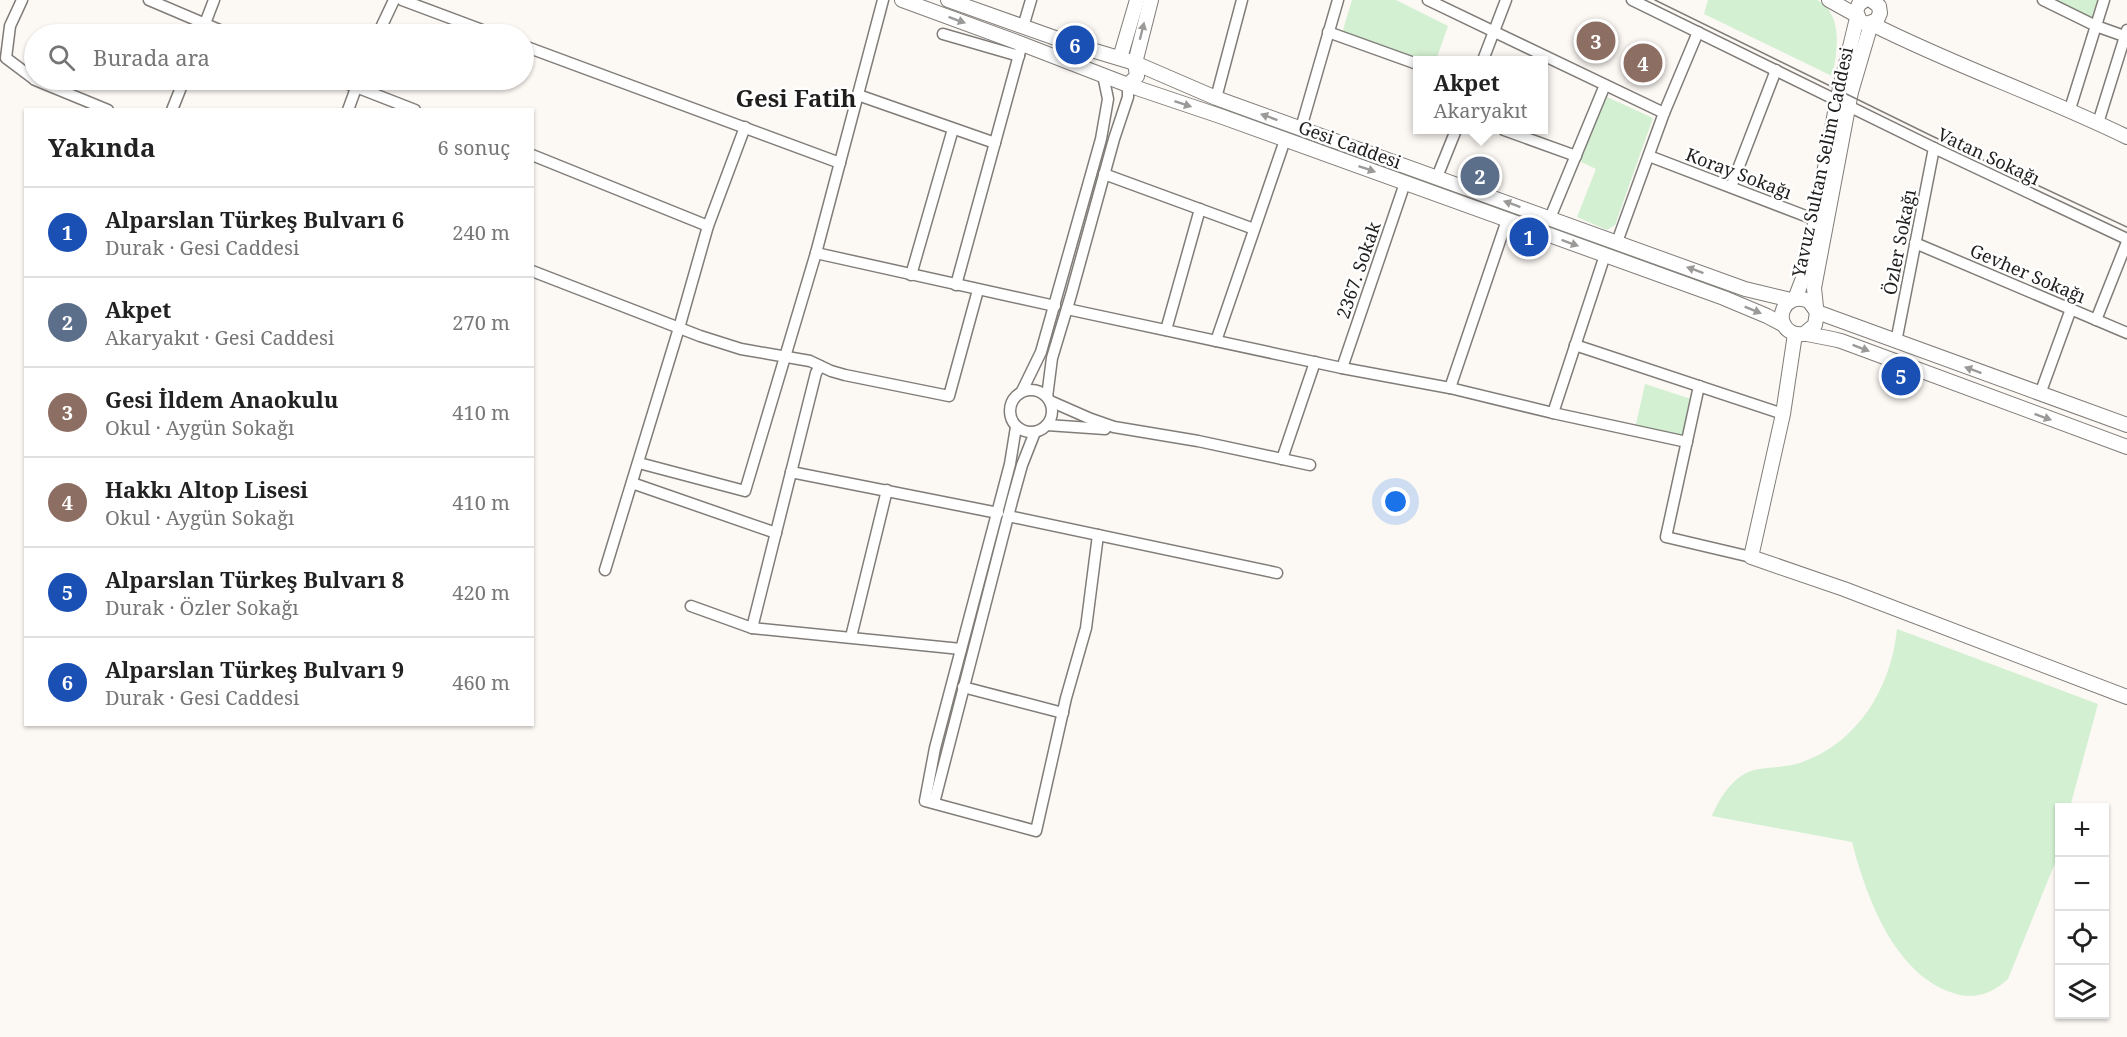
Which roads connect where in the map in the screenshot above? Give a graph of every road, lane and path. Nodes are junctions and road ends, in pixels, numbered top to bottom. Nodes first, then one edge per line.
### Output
1 (22, 0) edge
2 (148, 0) edge
3 (214, 0) edge
4 (394, 0) edge
5 (402, 0) edge
6 (884, 0) edge
7 (902, 0) edge
8 (948, 0) edge
9 (1031, 0) edge
10 (1137, 0) edge
11 (1151, 0) edge
12 (1242, 0) edge
13 (1338, 0) edge
14 (1428, 0) edge
15 (1506, 0) edge
16 (1632, 0) edge
17 (1829, 0) edge
18 (2043, 0) edge
19 (2104, 0) edge
20 (1871, 2) edge
21 (1857, 16) junction
22 (194, 24) edge
23 (205, 24) edge
24 (383, 24) edge
25 (466, 24) edge
26 (1871, 24) junction
27 (2096, 26) junction
28 (1023, 27) junction
29 (1329, 32) junction
30 (1494, 32) junction
31 (1698, 32) junction
32 (943, 34) dead end
33 (2126, 34) edge
34 (1922, 49) junction
35 (534, 50) edge
36 (1020, 50) junction
37 (1485, 56) edge
38 (1544, 56) edge
39 (1120, 58) junction
40 (1548, 58) edge
41 (1135, 63) junction
42 (1413, 63) edge
43 (1776, 70) junction
44 (24, 71) edge
45 (1108, 77) junction
46 (1128, 85) junction
47 (1605, 85) junction
48 (61, 90) edge
49 (180, 90) edge
50 (355, 90) edge
51 (372, 90) edge
52 (858, 95) junction
53 (1216, 99) junction
54 (1843, 104) junction
55 (103, 108) edge
56 (173, 108) edge
57 (349, 108) edge
58 (411, 108) edge
59 (2070, 109) junction
60 (1664, 114) junction
61 (2098, 123) junction
62 (746, 127) junction
63 (1301, 128) junction
64 (953, 129) junction
65 (1454, 134) edge
66 (1517, 134) edge
67 (2127, 137) edge
68 (1285, 140) junction
69 (995, 143) junction
70 (1934, 148) junction
71 (534, 156) edge
72 (1576, 156) junction
73 (1649, 156) junction
74 (840, 163) junction
75 (1104, 174) junction
76 (1437, 177) junction
77 (1406, 183) junction
78 (1731, 187) junction
79 (1200, 209) junction
80 (1550, 218) junction
81 (1507, 220) junction
82 (1816, 220) junction
83 (708, 226) junction
84 (1254, 229) junction
85 (2127, 241) edge
86 (1617, 242) junction
87 (1915, 243) junction
88 (816, 253) junction
89 (1605, 255) junction
90 (534, 272) edge
91 (911, 275) junction
92 (956, 285) junction
93 (978, 290) junction
94 (1793, 300) junction
95 (1055, 306) junction
96 (1067, 309) junction
97 (2071, 309) junction
98 (1816, 310) junction
99 (2096, 320) junction
100 (679, 328) junction
101 (1166, 330) junction
102 (1794, 331) junction
103 (2127, 333) edge
104 (1216, 341) junction
105 (1896, 342) junction
106 (1575, 345) junction
107 (786, 357) junction
108 (1315, 362) junction
109 (820, 366) junction
110 (1342, 368) junction
111 (1699, 386) junction
112 (1450, 388) junction
113 (1022, 391) junction
114 (2040, 394) junction
115 (1048, 399) junction
116 (1553, 413) junction
117 (1783, 414) junction
118 (1047, 425) junction
119 (2127, 425) edge
120 (1016, 427) junction
121 (1138, 431) junction
122 (1035, 432) junction
123 (1687, 442) junction
124 (2127, 447) edge
125 (1282, 459) junction
126 (639, 463) junction
127 (1310, 465) dead end
128 (791, 472) junction
129 (632, 483) junction
130 (887, 490) junction
131 (1003, 514) junction
132 (776, 533) junction
133 (1098, 535) junction
134 (1751, 557) junction
135 (605, 570) dead end
136 (1277, 573) dead end
137 (691, 606) dead end
138 (752, 628) junction
139 (851, 637) junction
140 (961, 649) junction
141 (963, 687) junction
142 (2127, 697) edge
143 (1063, 712) junction
144 (934, 803) junction

1 - 44 street
2 - 22 street
3 - 23 street
4 - 24 street
5 - 25 street
6 - 52 street
7 -> 36 main road, Gesi Caddesi
8 - 28 main road
9 - 28 street
10 - 39 main road
41 -> 11 main road
12 - 53 street
13 - 29 street
14 - 30 street
15 - 30 street
16 - 31 street, Vatan Sokağı
17 - 21 main road
18 - 27 street
19 - 27 street
20 - 21 main road
20 - 26 main road
20 - 34 main road
21 - 26 main road
21 - 54 main road, Yavuz Sultan Selim Caddesi
26 - 34 main road
26 - 54 main road, Yavuz Sultan Selim Caddesi
27 - 33 street
27 - 59 street
28 - 39 main road
29 - 42 street
29 - 63 street
30 - 37 street
30 - 38 street
31 - 43 street, Vatan Sokağı
31 - 60 street
32 - 36 street
33 - 61 street
34 - 59 main road
35 - 62 street
36 - 45 main road, Gesi Caddesi
36 - 69 street
39 - 41 main road
39 - 45 main road
40 - 47 street
41 - 46 main road
41 - 53 main road, Gesi Caddesi
43 - 54 street, Vatan Sokağı
43 - 78 street
45 - 46 main road, Gesi Caddesi
45 - 95 street
46 -> 68 main road, Gesi Caddesi
46 - 75 street
47 - 60 street
47 - 72 street
48 - 55 street
49 - 56 street
50 - 57 street
51 - 58 street
52 - 64 street
52 - 74 street
63 -> 53 main road, Gesi Caddesi
54 - 70 street, Vatan Sokağı
54 - 82 main road, Yavuz Sultan Selim Caddesi
54 - 98 main road, Yavuz Sultan Selim Caddesi
59 - 61 main road
60 - 73 street
61 - 67 main road
62 - 74 street
62 - 83 street
63 - 76 main road, Gesi Caddesi
64 - 69 street
64 - 91 street
65 - 76 street
66 - 72 street
68 -> 77 main road, Gesi Caddesi
68 - 84 street
69 - 92 street
70 - 85 street, Vatan Sokağı
70 - 87 street, Özler Sokağı
71 - 83 street
72 - 80 street
73 - 78 street, Koray Sokağı
73 - 86 street
74 - 88 street
75 - 79 street
75 - 96 street
80 -> 76 main road, Gesi Caddesi
77 - 81 main road, Gesi Caddesi
77 - 110 street, 2367. Sokak
78 - 82 street, Koray Sokağı
79 - 84 street
79 - 101 street
80 - 86 main road, Gesi Caddesi
81 -> 89 main road, Gesi Caddesi
81 - 112 street
82 - 94 main road, Yavuz Sultan Selim Caddesi
83 - 100 street
84 - 104 street
85 - 99 street
94 -> 86 main road, Gesi Caddesi
87 - 97 street, Gevher Sokağı
87 - 105 street, Özler Sokağı
88 - 91 street
88 - 107 street
89 -> 102 main road, Gesi Caddesi
89 - 106 street
90 - 100 street
91 - 92 street
92 - 93 street
93 - 95 street
93 - 109 street
94 - 98 main road
94 - 102 main road
95 - 113 street
96 - 101 street
96 - 115 street
97 - 99 street, Gevher Sokağı
97 - 114 street
98 - 102 main road
98 - 105 main road
99 - 103 street, Gevher Sokağı
100 - 107 street
100 - 126 street
101 - 104 street
102 - 117 main road
102 -> 124 main road, Gesi Caddesi
104 - 108 street
114 -> 105 main road
106 - 111 street
106 - 116 street
107 - 109 street
107 - 126 street
108 - 110 street
108 - 125 street
109 - 128 street
110 - 112 street
111 - 117 street
111 - 123 street
112 - 116 street
113 - 115 street
113 - 120 street
114 - 119 main road
115 - 118 street
115 - 121 street
116 - 123 street
117 - 134 main road
118 - 121 street
118 - 122 street
120 - 122 street
120 - 131 street
121 - 125 street
122 - 131 street
123 - 134 street
125 - 127 street
126 - 129 street
128 - 130 street
128 - 132 street
129 - 132 street
129 - 135 street
130 - 131 street
130 - 139 street
131 - 133 street
131 - 140 street
131 - 141 street
132 - 138 street
133 - 136 street
133 - 143 street
134 - 142 main road
137 - 138 street
138 - 139 street
139 - 140 street
140 - 144 street
141 - 143 street
141 - 144 street
143 - 144 street

